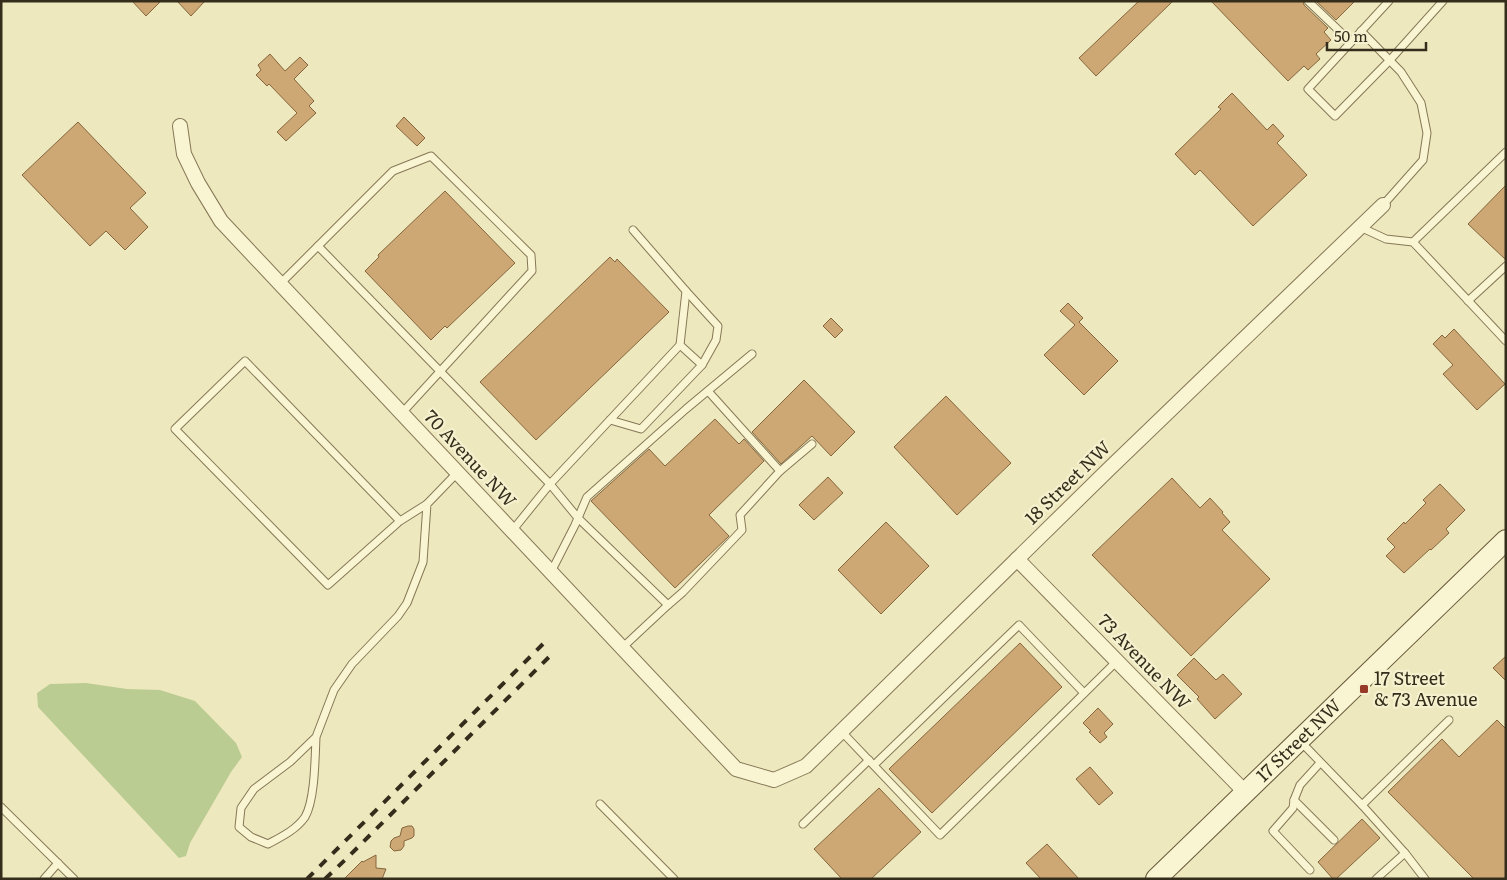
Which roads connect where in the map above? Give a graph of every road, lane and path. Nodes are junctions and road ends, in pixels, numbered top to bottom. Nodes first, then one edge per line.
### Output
1 (1308, 1) edge
2 (1388, 1) edge
3 (1443, 1) edge
4 (1361, 31) junction
5 (1351, 42) junction
6 (1390, 60) junction
7 (180, 126) dead end
8 (1506, 152) edge
9 (1383, 205) joint
10 (1360, 227) junction
11 (633, 230) dead end
12 (1413, 242) junction
13 (318, 246) junction
14 (1506, 266) edge
15 (280, 284) junction
16 (686, 291) junction
17 (1468, 301) junction
18 (1504, 336) edge
19 (680, 345) junction
20 (752, 354) dead end
21 (702, 365) junction
22 (440, 372) junction
23 (708, 391) junction
24 (402, 413) junction
25 (610, 420) junction
26 (812, 444) dead end
27 (780, 471) junction
28 (458, 473) junction
29 (550, 484) junction
30 (427, 504) junction
31 (578, 518) junction
32 (400, 521) junction
33 (512, 531) junction
34 (1506, 540) edge
35 (1017, 559) junction
36 (551, 572) junction
37 (668, 605) junction
38 (622, 648) junction
39 (1117, 661) junction
40 (1084, 693) junction
41 (1449, 720) dead end
42 (841, 731) junction
43 (316, 737) junction
44 (1299, 740) junction
45 (871, 763) junction
46 (1320, 763) junction
47 (774, 780) joint
48 (1245, 792) junction
49 (1294, 800) junction
50 (600, 804) dead end
51 (1362, 805) junction
52 (1, 806) edge
53 (803, 824) dead end
54 (1334, 840) dead end
55 (1405, 853) junction
56 (58, 863) junction
57 (1310, 870) dead end
58 (44, 879) edge
59 (74, 879) edge
60 (674, 879) edge
61 (1156, 879) edge
62 (1376, 879) edge
63 (1425, 879) edge

1 - 5 lane
2 - 4 lane
3 - 6 lane
4 - 5 lane
4 - 6 lane
5 - 6 lane
6 - 9 lane
7 - 15 street, 70 Avenue NW
8 - 12 lane
9 - 10 street, 18 Street NW
10 - 12 lane
10 - 35 street, 18 Street NW
11 - 16 lane
12 - 17 lane
13 - 15 lane
13 - 22 lane
13 - 22 lane
14 - 17 lane
15 - 24 street, 70 Avenue NW
16 - 19 lane
16 - 21 lane
17 - 18 lane
19 - 21 lane
19 - 25 lane
20 - 23 lane
21 - 25 lane
22 - 24 lane
22 - 29 lane
23 - 27 lane
23 - 31 lane
24 - 28 street, 70 Avenue NW
25 - 29 lane
26 - 27 lane
27 - 37 lane
28 - 30 lane
28 - 33 street, 70 Avenue NW
29 - 31 lane
29 - 33 lane
30 - 32 lane
30 - 43 lane
31 - 36 lane
31 - 37 lane
32 - 32 lane
33 - 36 street, 70 Avenue NW
34 - 44 main road, 17 Street NW
35 - 39 street, 73 Avenue NW
35 - 42 street, 18 Street NW
36 - 38 street, 70 Avenue NW
37 - 38 lane
38 - 47 street, 70 Avenue NW
39 - 40 lane
39 - 48 street, 73 Avenue NW
40 - 45 lane
40 - 45 lane
41 - 51 lane
42 - 45 lane
42 - 47 street, 18 Street NW
43 - 43 lane
44 - 46 lane
44 - 48 main road, 17 Street NW
45 - 53 lane
46 - 49 lane
46 - 51 lane
48 - 61 main road, 17 Street NW
49 - 54 lane
49 - 57 lane
50 - 60 lane
51 - 55 lane
52 - 56 lane
55 - 62 lane
55 - 63 lane
56 - 58 lane
56 - 59 lane

